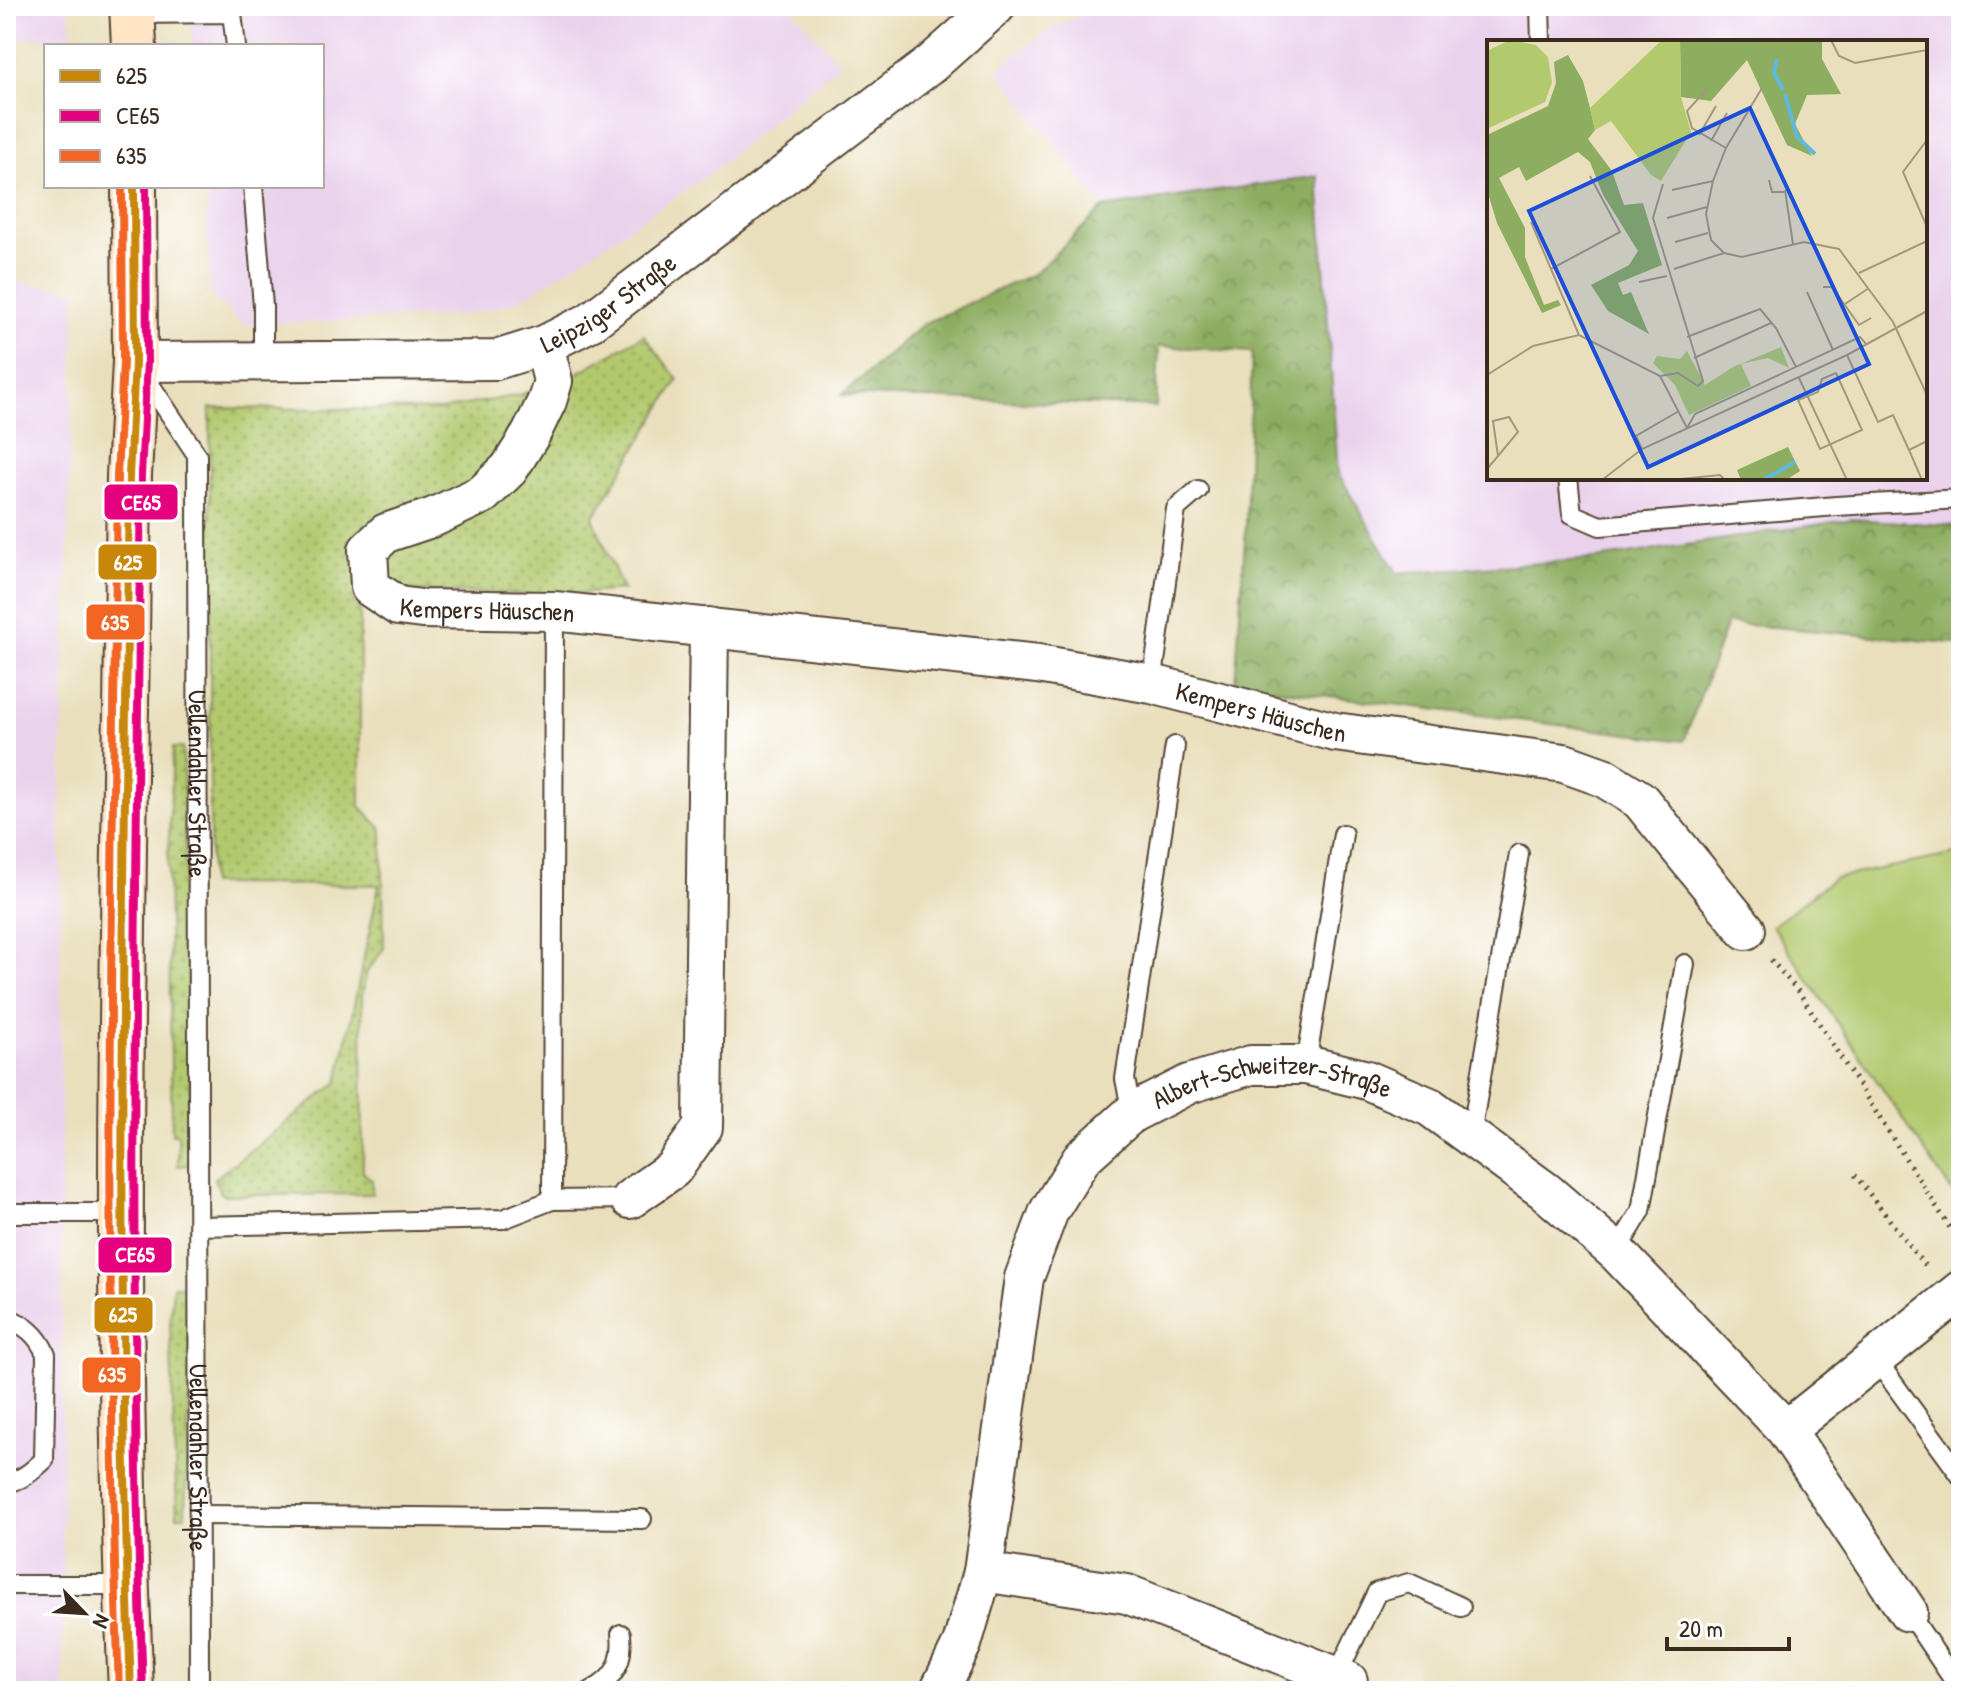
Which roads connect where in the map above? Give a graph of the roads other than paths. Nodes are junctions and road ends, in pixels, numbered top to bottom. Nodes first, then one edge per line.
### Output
1 (996, 6) edge
2 (1540, 6) edge
3 (133, 22) edge
4 (1541, 40) edge
5 (236, 44) edge
6 (134, 188) edge
7 (253, 188) edge
8 (544, 345) junction
9 (263, 361) junction
10 (135, 362) junction
11 (1568, 480) edge
12 (1198, 490) dead end
13 (1961, 499) edge
14 (554, 611) junction
15 (709, 627) junction
16 (1152, 684) junction
17 (1175, 746) dead end
18 (1343, 834) dead end
19 (1519, 854) dead end
20 (1746, 930) road end
21 (1685, 964) dead end
22 (1306, 1065) junction
23 (1132, 1113) junction
24 (1471, 1135) junction
25 (630, 1199) joint
26 (552, 1200) junction
27 (6, 1213) edge
28 (122, 1213) junction
29 (199, 1226) junction
30 (1616, 1252) junction
31 (1957, 1301) edge
32 (6, 1317) edge
33 (1875, 1358) junction
34 (1786, 1430) junction
35 (1961, 1476) edge
36 (6, 1482) edge
37 (199, 1515) junction
38 (642, 1519) dead end
39 (983, 1572) junction
40 (6, 1585) edge
41 (126, 1585) junction
42 (1461, 1607) dead end
43 (1908, 1612) joint
44 (621, 1634) dead end
45 (1342, 1679) joint
46 (131, 1691) edge
47 (199, 1691) edge
48 (591, 1691) edge
49 (939, 1691) edge
50 (1961, 1691) edge

1 - 8 street, Leipziger Straße
2 - 4 lane
3 - 5 lane
6 - 10 main road
7 - 9 lane
8 - 9 street, Leipziger Straße
8 - 14 street, Kempers Häuschen
9 - 10 street, Leipziger Straße
10 - 28 main road
10 - 29 lane, Uellendahler Straße
11 - 13 lane
12 - 16 lane
14 - 15 street, Kempers Häuschen
14 - 26 lane
15 - 16 street, Kempers Häuschen
15 - 25 street
16 - 20 street, Kempers Häuschen
17 - 23 lane
18 - 22 lane
19 - 24 lane
21 - 30 lane
22 - 23 street, Albert-Schweitzer-Straße
22 - 24 street, Albert-Schweitzer-Straße
23 - 39 street, Albert-Schweitzer-Straße
24 - 30 street, Albert-Schweitzer-Straße
25 - 26 lane
26 - 29 lane
27 - 28 lane
28 - 41 main road
29 - 37 lane, Uellendahler Straße
30 - 34 street, Albert-Schweitzer-Straße
31 - 33 street
32 - 36 lane
33 - 34 street
33 - 35 lane
34 - 43 street, Albert-Schweitzer-Straße
37 - 38 lane
37 - 47 lane, Uellendahler Straße
39 - 45 street
39 - 49 street, Albert-Schweitzer-Straße
40 - 41 lane
41 - 46 main road
42 - 45 lane
43 - 50 lane
44 - 48 lane

